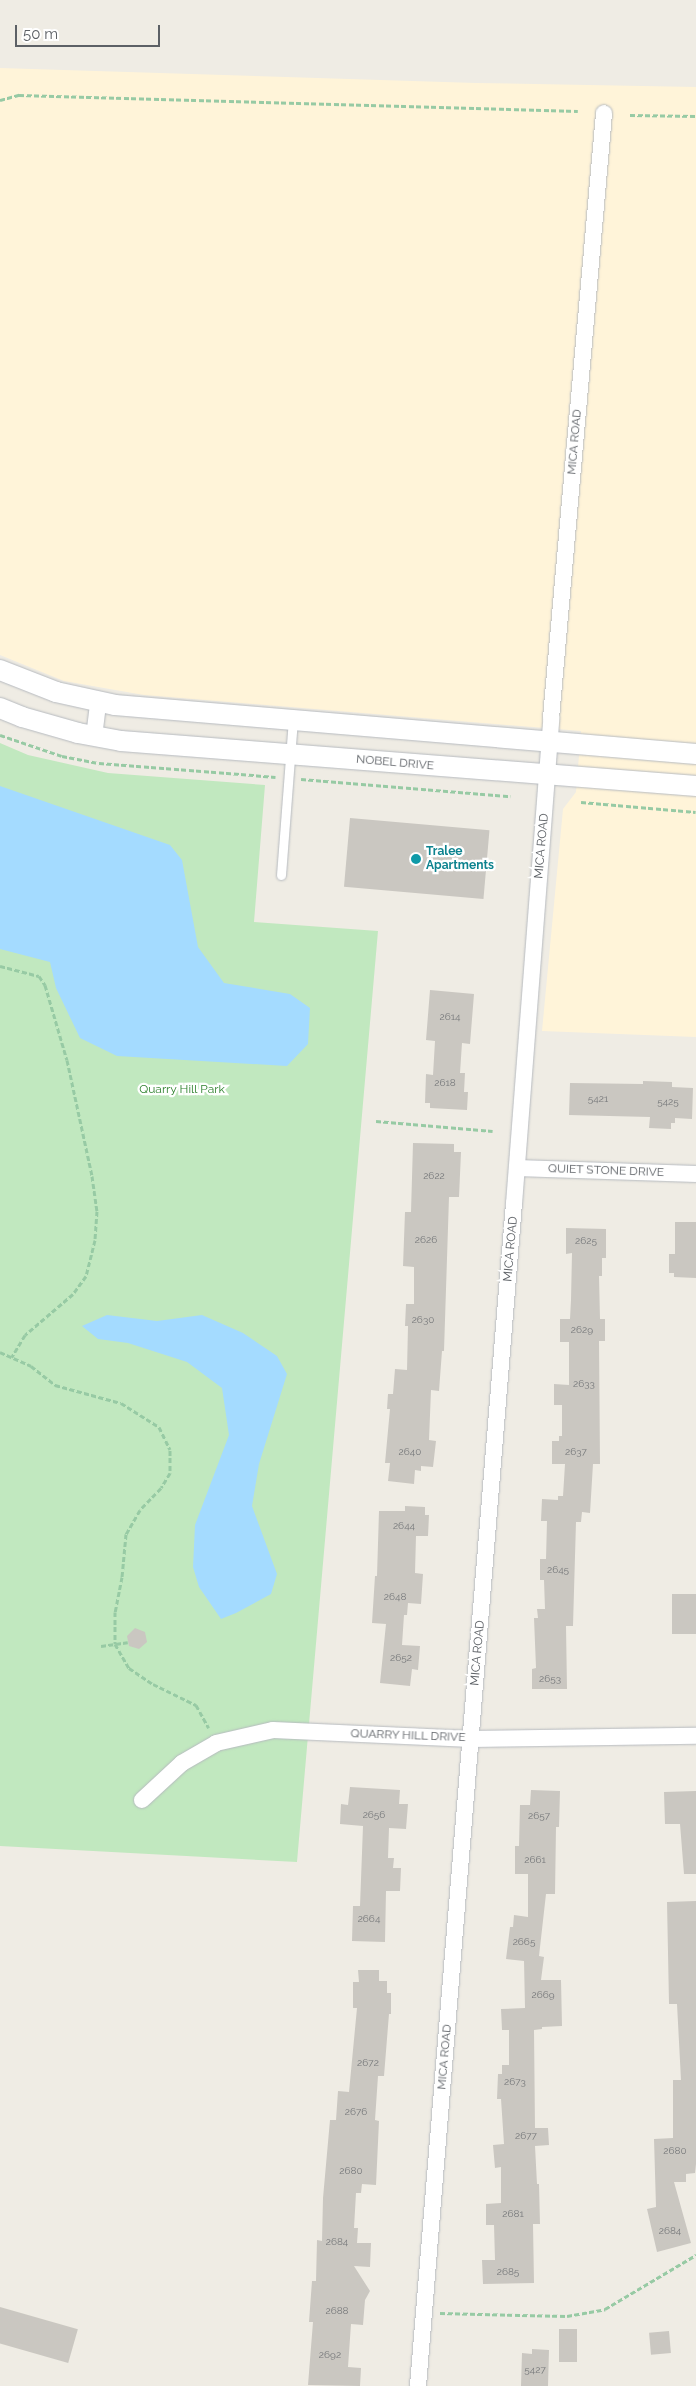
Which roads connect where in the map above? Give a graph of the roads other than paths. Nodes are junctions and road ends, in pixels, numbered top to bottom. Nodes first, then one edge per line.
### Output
1 (604, 113) dead end
2 (0, 670) edge
3 (98, 702) junction
4 (0, 708) edge
5 (292, 720) junction
6 (94, 736) junction
7 (550, 742) junction
8 (290, 754) junction
9 (696, 754) edge
10 (547, 775) junction
11 (696, 786) edge
12 (281, 875) dead end
13 (517, 1168) junction
14 (696, 1174) edge
15 (696, 1736) edge
16 (471, 1739) junction
17 (142, 1800) dead end
18 (418, 2386) edge

1 - 7 street, MICA ROAD
2 - 3 street
3 - 5 street
3 - 6 street
4 - 6 street, NOBEL DRIVE
5 - 7 street
5 - 8 lane
6 - 8 street, NOBEL DRIVE
7 - 9 street
7 - 10 street, MICA ROAD
8 - 10 street, NOBEL DRIVE
8 - 12 lane
10 - 11 street, NOBEL DRIVE
10 - 13 street, MICA ROAD
13 - 14 street, QUIET STONE DRIVE
13 - 16 street, MICA ROAD
15 - 16 street, QUARRY HILL DRIVE
16 - 17 street, QUARRY HILL DRIVE
16 - 18 street, MICA ROAD

